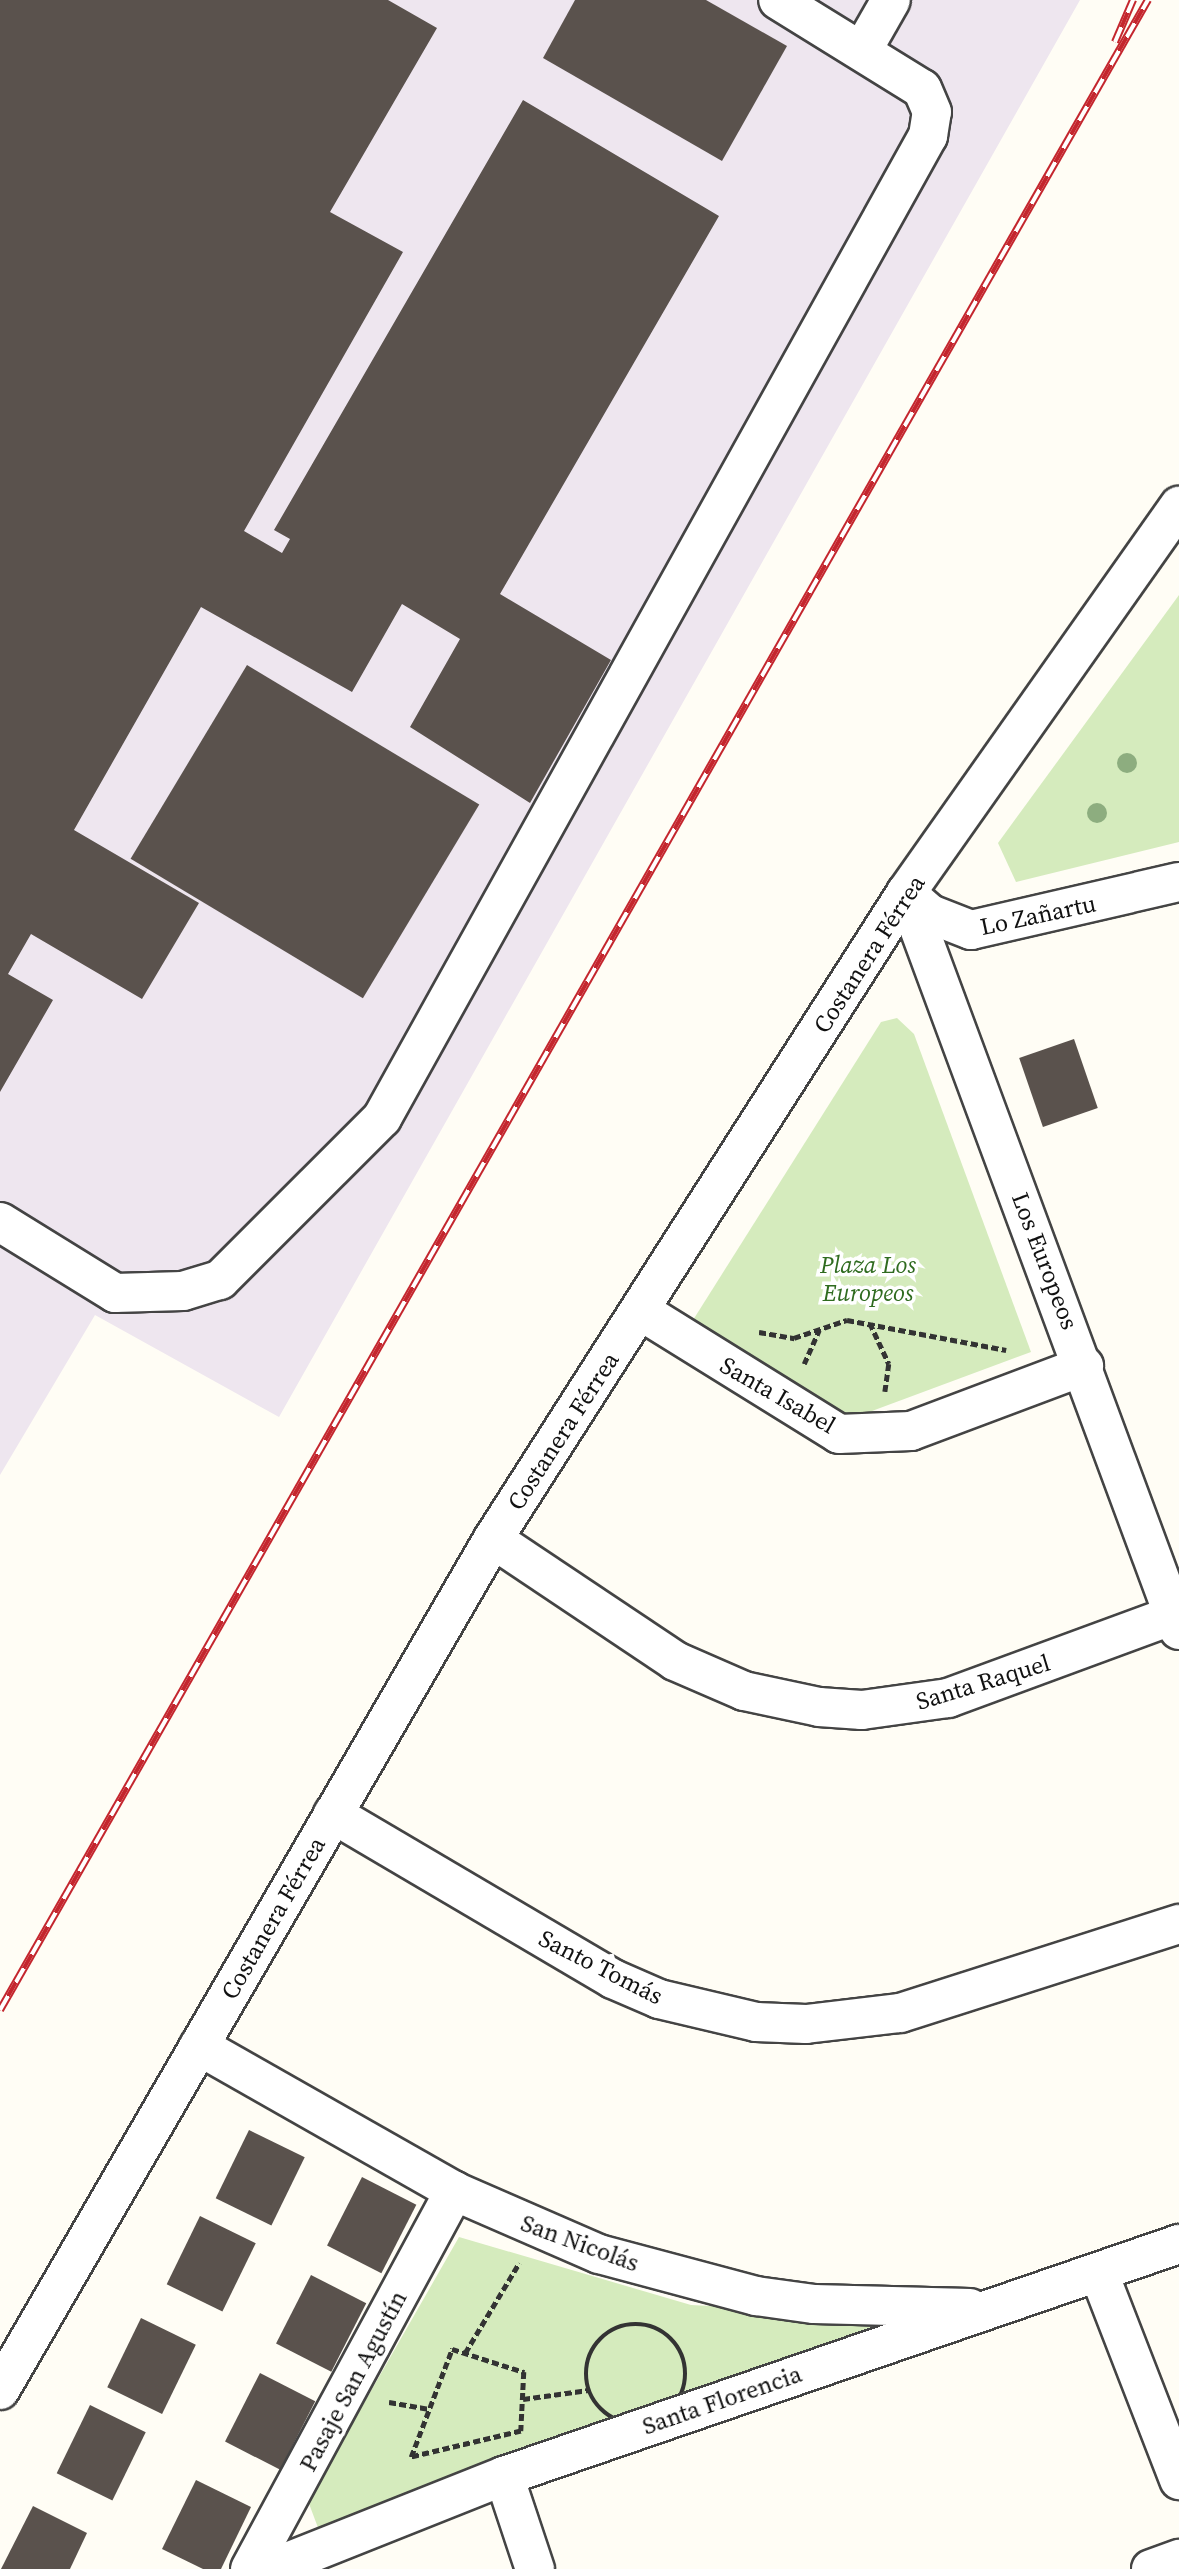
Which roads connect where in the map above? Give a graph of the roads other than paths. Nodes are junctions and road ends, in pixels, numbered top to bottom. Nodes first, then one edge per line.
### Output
1 (778, 0) edge
2 (891, 0) edge
3 (863, 49) junction
4 (1179, 506) edge
5 (1179, 883) edge
6 (906, 893) junction
7 (0, 1222) edge
8 (641, 1311) junction
9 (1084, 1366) junction
10 (493, 1539) junction
11 (1176, 1623) edge
12 (333, 1814) junction
13 (1179, 1924) edge
14 (199, 2046) junction
15 (454, 2191) junction
16 (1179, 2244) edge
17 (1100, 2276) junction
18 (1000, 2308) junction
19 (0, 2390) edge
20 (504, 2476) junction
21 (1179, 2480) edge
22 (1179, 2559) edge
23 (250, 2569) edge
24 (270, 2569) edge
25 (535, 2569) edge
26 (1150, 2569) edge

1 - 3 street
2 - 3 street
3 - 7 street
4 - 6 street, Costanera Férrea
5 - 6 street, Lo Zañartu
6 - 8 street, Costanera Férrea
6 - 9 street, Los Europeos
8 - 9 street, Santa Isabel
8 - 10 street, Costanera Férrea
9 - 11 street, Los Europeos
10 - 11 street, Santa Raquel
10 - 12 street, Costanera Férrea
12 - 13 street, Santo Tomás
12 - 14 street, Costanera Férrea
14 - 15 street, San Nicolás
14 - 19 street, Costanera Férrea
15 - 18 street, San Nicolás
15 - 23 street, Pasaje San Agustín
16 - 17 street, Santa Florencia
17 - 18 street, Santa Florencia
17 - 21 street
18 - 20 street, Santa Florencia
20 - 24 street, Santa Florencia
20 - 25 street
22 - 26 street

